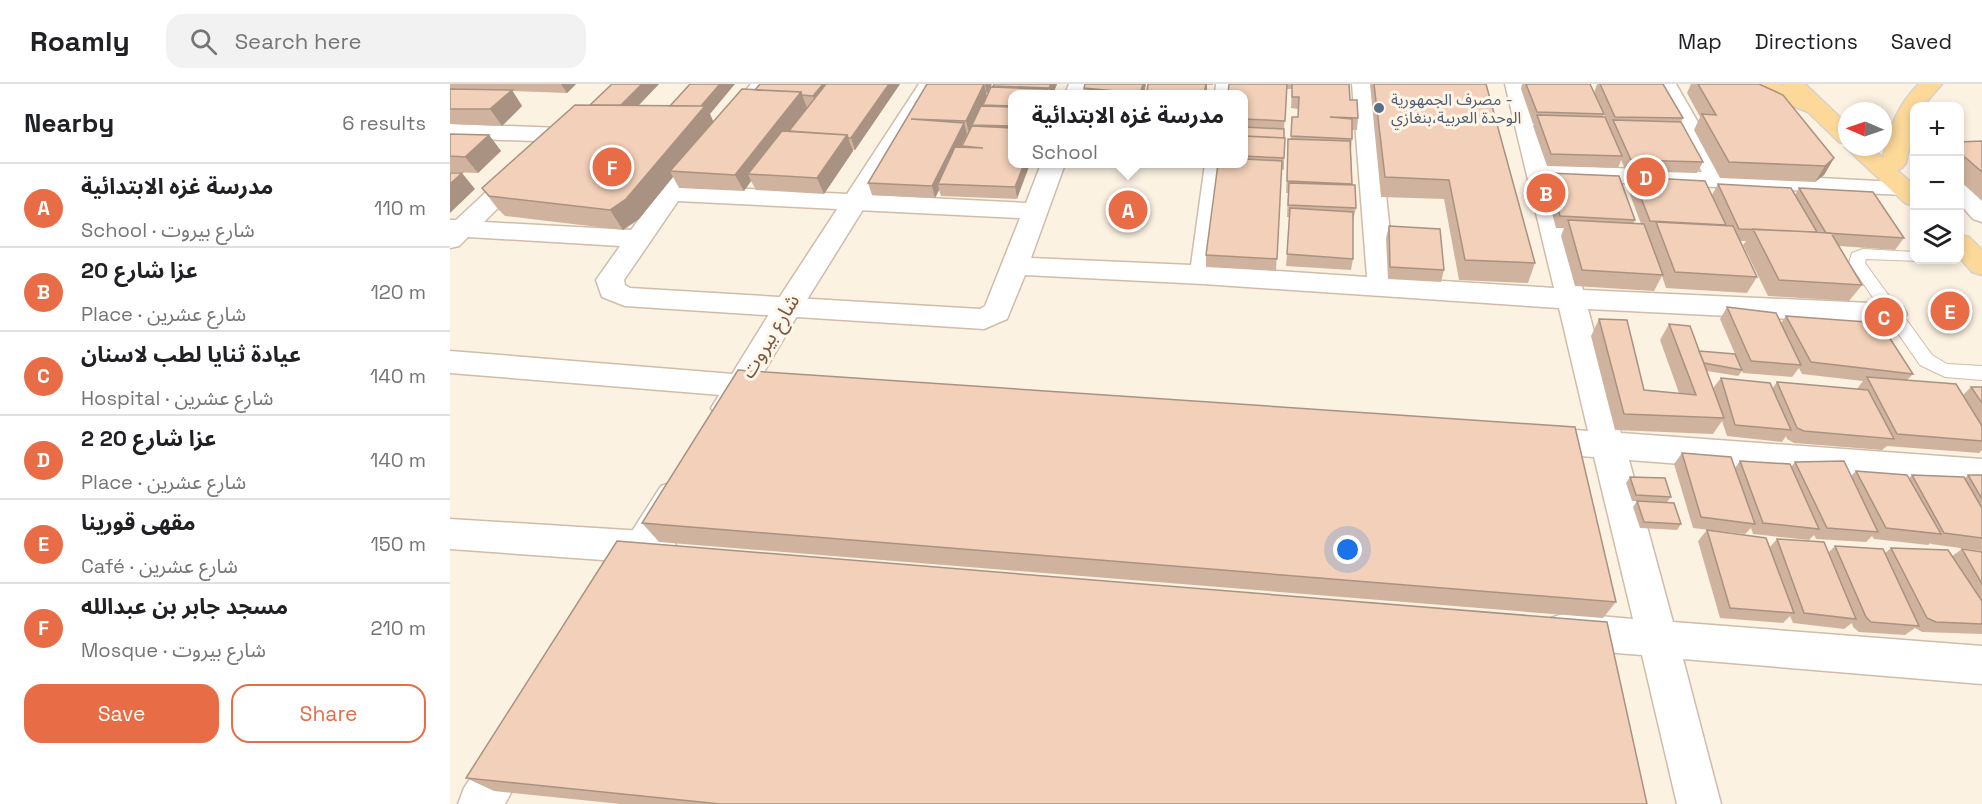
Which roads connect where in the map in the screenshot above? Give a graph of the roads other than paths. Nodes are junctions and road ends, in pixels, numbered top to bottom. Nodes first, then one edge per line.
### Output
1 (763, 84) edge
2 (930, 84) edge
3 (1363, 84) edge
4 (1516, 84) edge
5 (1665, 84) edge
6 (1759, 84) edge
7 (1793, 84) edge
8 (1817, 84) edge
9 (1930, 84) edge
10 (1838, 105) edge
11 (1816, 108) junction
12 (1838, 129) edge
13 (450, 131) edge
14 (1865, 156) edge
15 (1052, 168) edge
16 (1216, 168) edge
17 (1541, 172) junction
18 (1898, 175) edge
19 (1718, 179) junction
20 (671, 193) junction
21 (1964, 194) edge
22 (855, 201) junction
23 (1036, 211) junction
24 (1982, 214) edge
25 (454, 232) edge
26 (639, 239) junction
27 (1910, 257) edge
28 (1015, 266) junction
29 (1203, 275) junction
30 (1382, 286) junction
31 (1571, 299) junction
32 (789, 305) junction
33 (1893, 314) junction
34 (450, 362) edge
35 (1982, 373) edge
36 (741, 386) junction
37 (800, 390) edge
38 (710, 436) edge
39 (1502, 437) edge
40 (1609, 444) junction
41 (691, 466) edge
42 (1982, 473) edge
43 (450, 534) edge
44 (642, 547) junction
45 (689, 551) edge
46 (604, 606) edge
47 (1529, 628) edge
48 (1659, 640) junction
49 (1982, 665) edge
50 (530, 725) edge
51 (480, 804) edge
52 (1699, 804) edge

1 - 20 street
2 - 22 street, شارع بيروت
3 - 30 street
4 - 17 street
5 - 19 street
6 - 11 main road
7 - 11 main road
8 - 10 main road
9 - 18 main road
11 - 12 main road
13 - 25 street
14 - 18 main road
15 - 23 street
16 - 29 street
17 - 19 street
17 - 31 street
18 - 19 street
20 - 22 street
20 - 26 street
21 - 24 street
22 - 23 street
22 - 32 street, شارع بيروت
23 - 28 street
25 - 26 street
26 - 32 street
27 - 33 lane
28 - 29 street
28 - 32 street
29 - 30 street
30 - 31 street
31 - 33 street
31 - 40 street
32 - 36 street, شارع بيروت
33 - 35 lane
34 - 36 street
36 - 37 street
36 - 38 street, شارع بيروت
39 - 40 street
40 - 42 street
40 - 48 street
41 - 44 street
43 - 44 street
44 - 45 street
44 - 46 street
47 - 48 street
48 - 49 street
48 - 52 street
50 - 51 street

